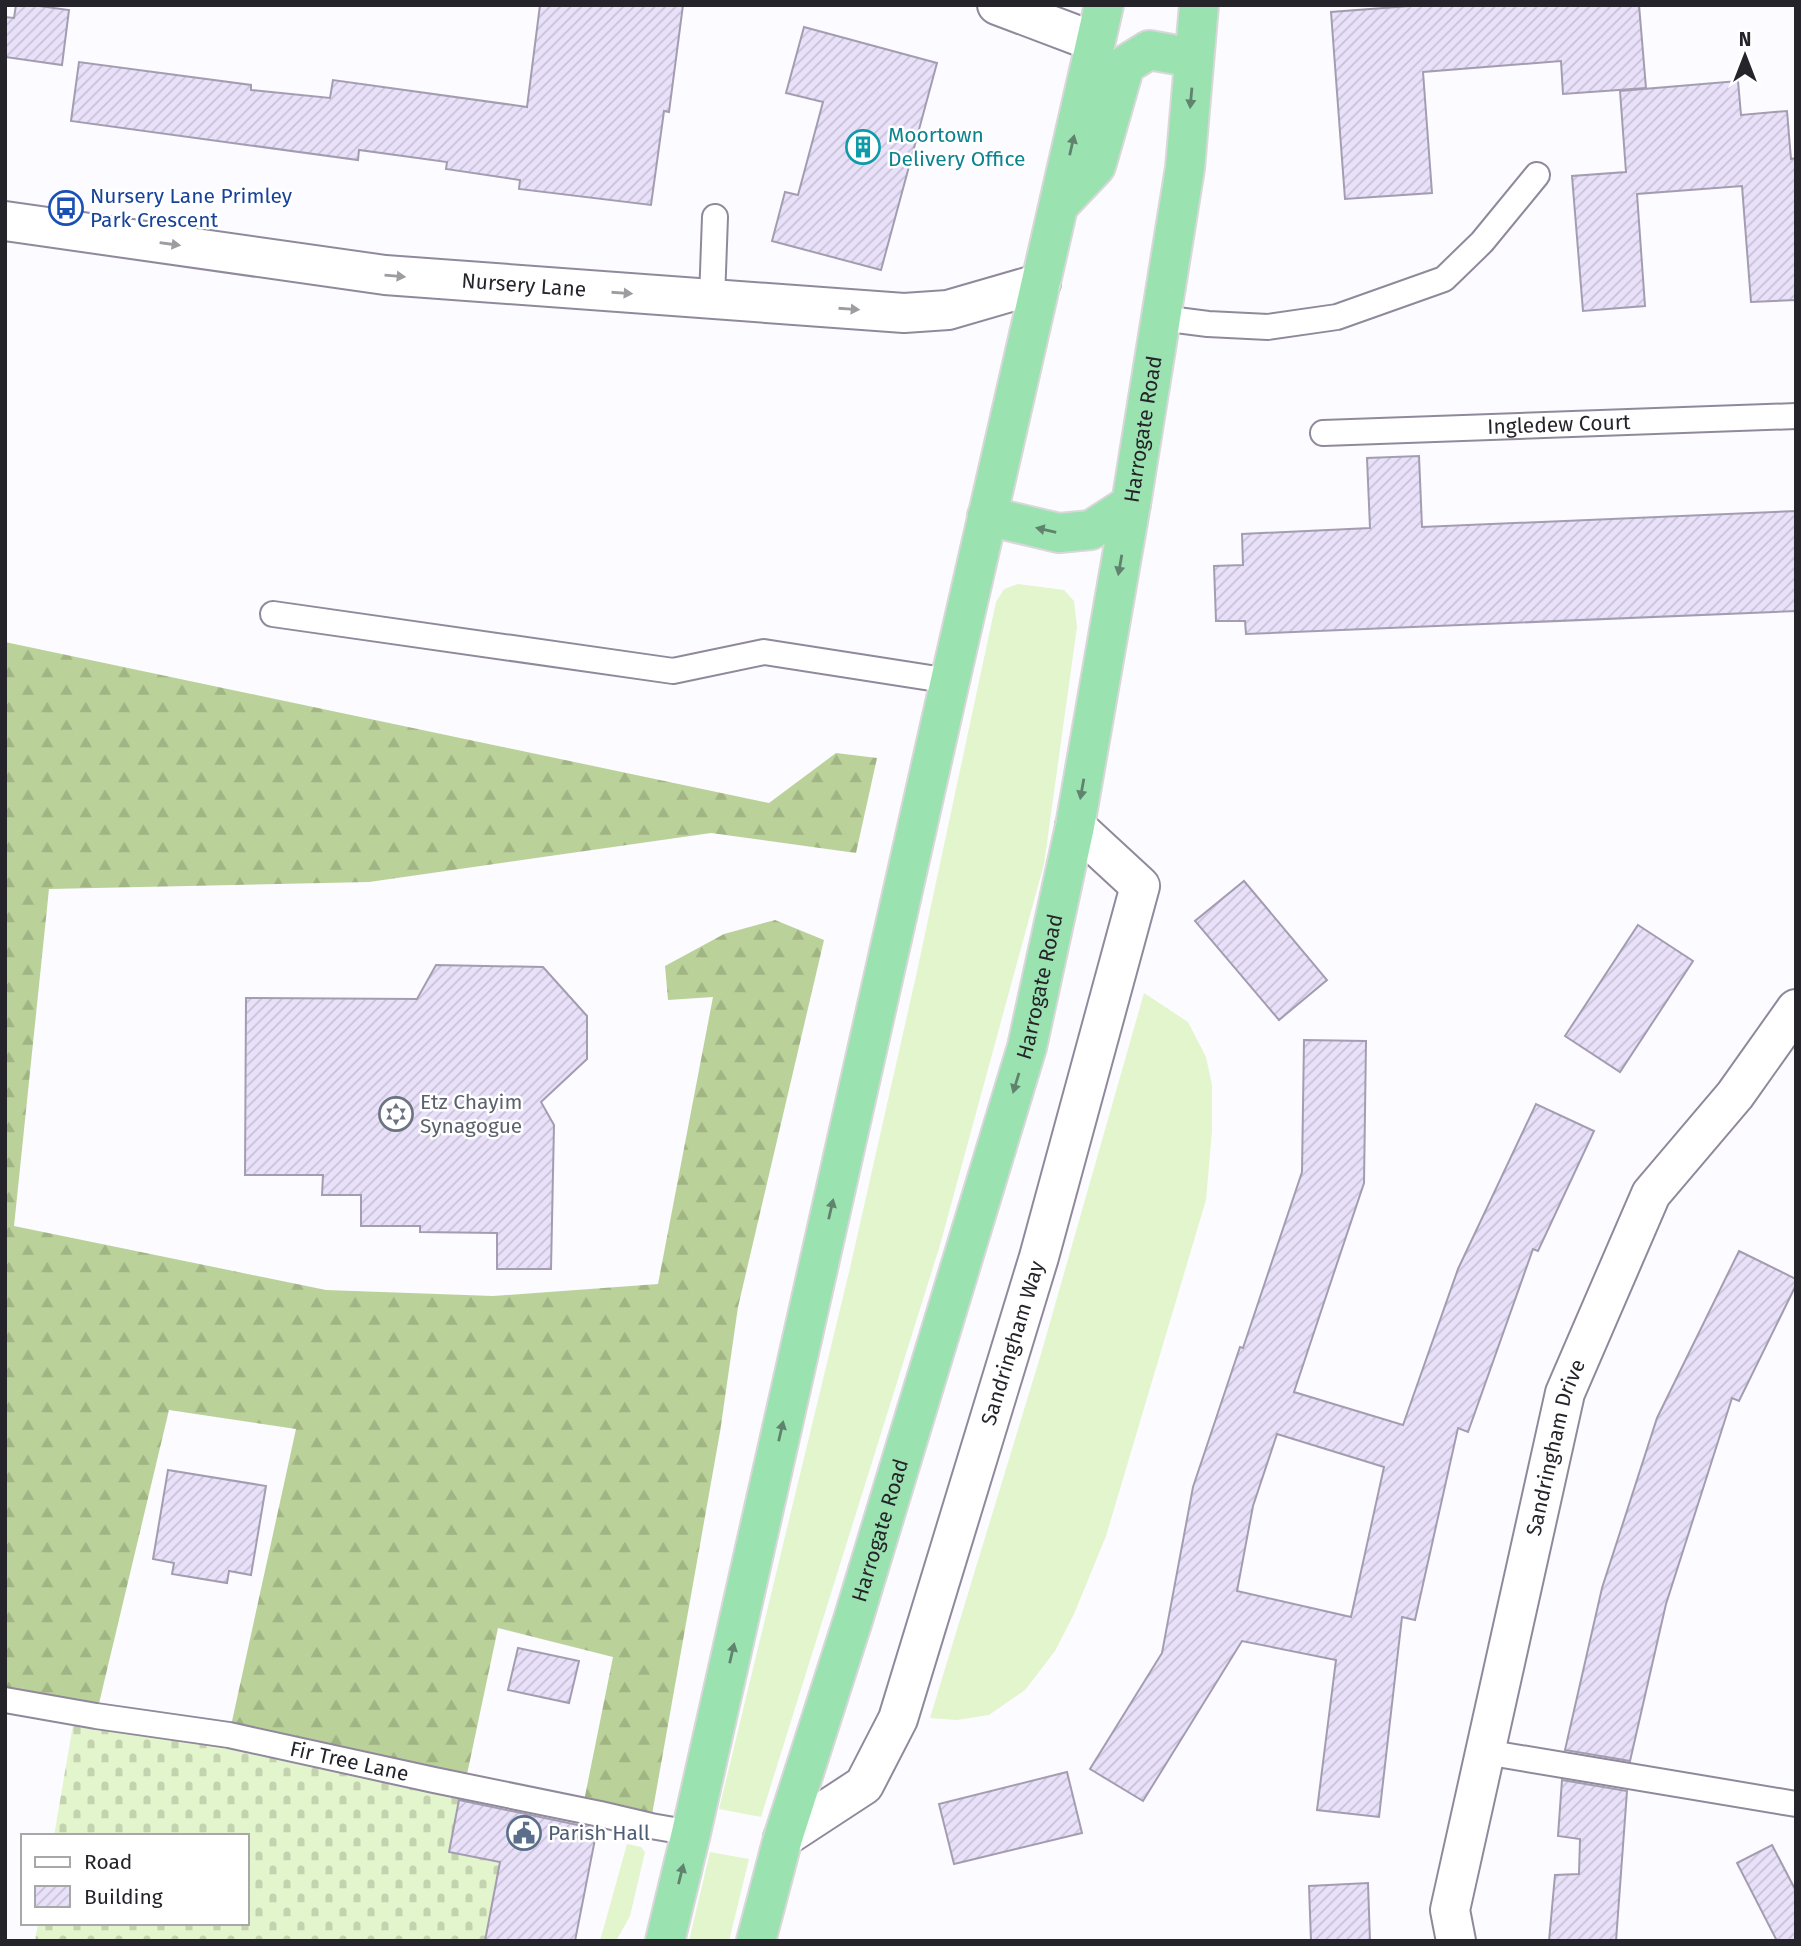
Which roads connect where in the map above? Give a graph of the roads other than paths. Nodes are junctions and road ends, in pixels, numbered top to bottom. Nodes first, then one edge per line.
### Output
1 (997, 5) edge
2 (1104, 5) edge
3 (1199, 5) edge
4 (1096, 42) junction
5 (1194, 58) junction
6 (1536, 175) dead end
7 (1058, 207) junction
8 (715, 217) dead end
9 (5, 220) edge
10 (1041, 283) junction
11 (712, 299) junction
12 (1161, 318) junction
13 (1796, 416) edge
14 (1323, 433) dead end
15 (1131, 504) junction
16 (987, 516) junction
17 (272, 614) dead end
18 (950, 681) junction
19 (1075, 826) junction
20 (1796, 1009) edge
21 (5, 1700) edge
22 (1485, 1752) junction
23 (1796, 1804) edge
24 (691, 1833) junction
25 (783, 1838) junction
26 (665, 1941) edge
27 (756, 1941) edge
28 (1456, 1941) edge

1 - 4 street
2 - 4 highway
3 - 5 highway, Harrogate Road
7 -> 4 highway
5 - 7 highway
5 -> 12 highway, Harrogate Road
6 - 12 lane
7 - 10 highway
8 - 11 lane
9 -> 11 street, Nursery Lane
11 -> 10 street, Nursery Lane
10 - 16 highway
12 - 15 highway, Harrogate Road
13 - 14 lane, Ingledew Court
15 -> 16 highway
15 -> 19 highway, Harrogate Road
16 - 18 highway
17 - 18 lane
24 -> 18 highway
19 -> 25 highway, Harrogate Road
19 - 25 street, Sandringham Way
20 - 22 street, Sandringham Drive
21 - 24 lane, Fir Tree Lane
22 - 23 lane
22 - 28 street, Sandringham Drive
26 -> 24 highway
25 - 27 highway, Harrogate Road

